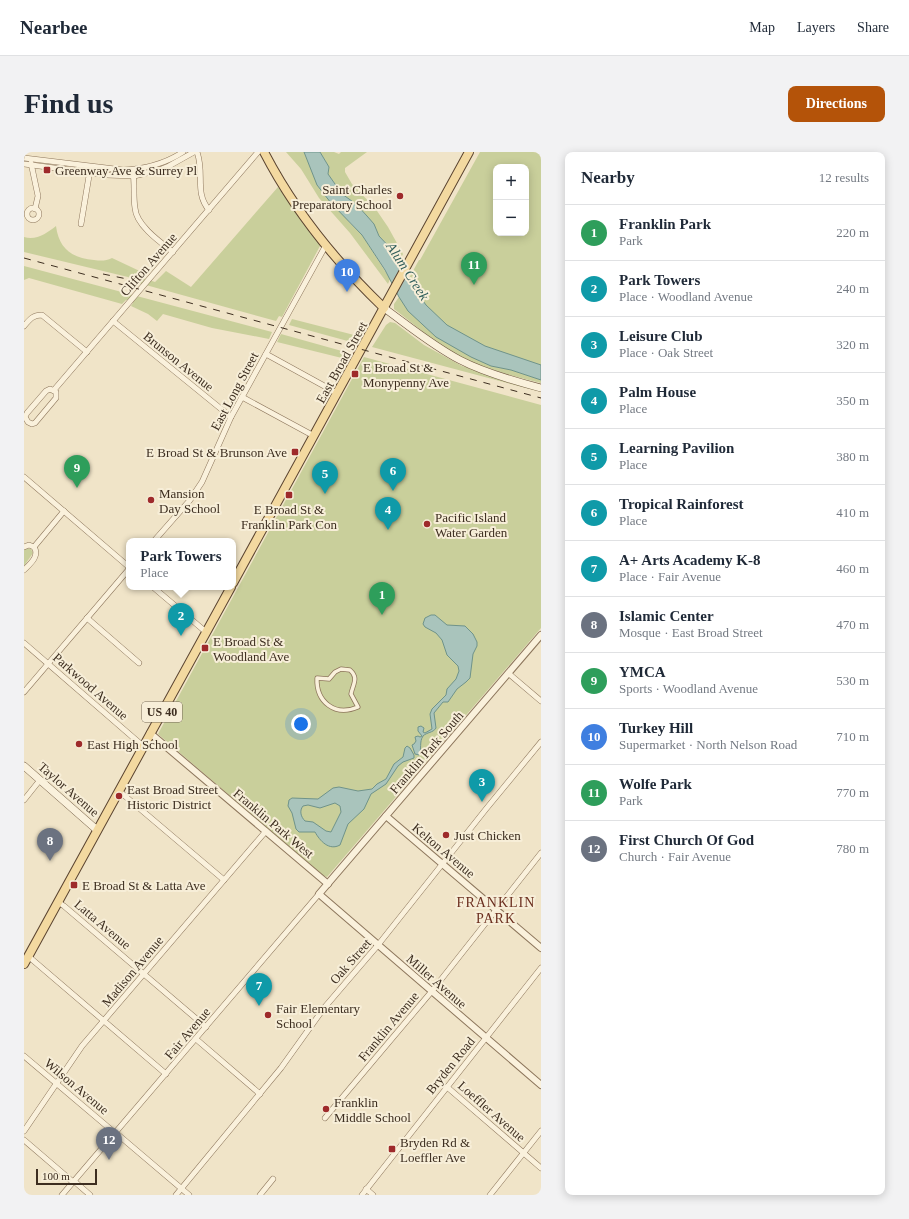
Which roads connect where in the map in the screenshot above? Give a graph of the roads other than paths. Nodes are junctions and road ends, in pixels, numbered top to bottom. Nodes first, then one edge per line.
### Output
1 (183, 152) edge
2 (194, 152) edge
3 (197, 152) edge
4 (258, 152) edge
5 (264, 152) edge
6 (469, 152) edge
7 (24, 158) edge
8 (31, 162) junction
9 (24, 164) edge
10 (133, 169) junction
11 (90, 170) junction
12 (134, 176) junction
13 (35, 209) dead end
14 (209, 210) junction
15 (81, 224) dead end
16 (326, 245) junction
17 (173, 252) junction
18 (384, 308) junction
19 (113, 322) junction
20 (24, 326) edge
21 (87, 352) junction
22 (266, 354) junction
23 (541, 388) edge
24 (54, 390) junction
25 (337, 393) junction
26 (242, 397) junction
27 (231, 417) junction
28 (26, 424) edge
29 (314, 436) junction
30 (24, 477) edge
31 (64, 512) junction
32 (157, 538) edge
33 (24, 547) edge
34 (34, 547) junction
35 (126, 565) edge
36 (24, 570) edge
37 (126, 572) edge
38 (236, 578) edge
39 (157, 590) edge
40 (229, 590) edge
41 (87, 618) junction
42 (206, 632) junction
43 (541, 635) edge
44 (24, 643) edge
45 (139, 663) dead end
46 (48, 664) junction
47 (508, 673) junction
48 (24, 692) edge
49 (541, 701) edge
50 (358, 707) joint
51 (150, 733) junction
52 (541, 742) edge
53 (143, 746) junction
54 (24, 766) edge
55 (40, 780) junction
56 (119, 791) junction
57 (24, 800) edge
58 (386, 816) junction
59 (97, 830) junction
60 (266, 831) junction
61 (541, 853) edge
62 (443, 864) junction
63 (224, 880) junction
64 (328, 884) junction
65 (319, 894) junction
66 (58, 902) junction
67 (496, 910) junction
68 (378, 945) junction
69 (541, 948) edge
70 (26, 960) edge
71 (541, 968) edge
72 (144, 974) junction
73 (432, 991) junction
74 (104, 1021) junction
75 (206, 1027) junction
76 (486, 1038) junction
77 (196, 1039) junction
78 (24, 1056) edge
79 (166, 1074) junction
80 (57, 1084) junction
81 (541, 1085) edge
82 (447, 1087) junction
83 (260, 1094) junction
84 (324, 1118) dead end
85 (24, 1131) edge
86 (541, 1131) edge
87 (115, 1133) junction
88 (24, 1140) edge
89 (524, 1153) junction
90 (541, 1168) edge
91 (273, 1179) dead end
92 (74, 1182) junction
93 (181, 1189) junction
94 (366, 1189) junction
95 (62, 1195) edge
96 (90, 1195) edge
97 (176, 1195) edge
98 (189, 1195) edge
99 (260, 1195) edge
100 (362, 1195) edge
101 (373, 1195) edge
102 (490, 1195) edge

1 - 10 street
2 - 12 street
3 - 14 street
4 - 14 street, Clifton Avenue
5 - 16 main road
6 - 18 main road, East Broad Street
7 - 8 street
8 - 9 street
8 - 11 street
8 - 13 street
10 - 11 street
10 - 12 street
11 - 12 street
11 - 15 street
12 - 17 street
14 - 17 street, Clifton Avenue
16 - 18 main road
16 - 22 street, East Long Street
17 - 19 street, Clifton Avenue
18 - 23 main road
18 - 25 main road, East Broad Street
19 - 21 street, Clifton Avenue
19 - 27 street, Brunson Avenue
20 - 21 street
21 - 24 street, Clifton Avenue
22 - 25 street
22 - 26 street, East Long Street
24 - 28 street, Clifton Avenue
24 - 28 street, Clifton Avenue
25 - 29 main road, East Broad Street
26 - 27 street, East Long Street
26 - 29 street
27 - 32 street, East Long Street
29 - 38 main road, East Broad Street
30 - 31 street
31 - 34 street
31 - 35 street
33 - 34 street
34 - 36 street
37 - 41 street
39 - 42 street
40 - 42 main road, US 40
41 - 45 street
41 - 46 street
42 - 51 main road, US 40
43 - 47 street, Franklin Park South
44 - 46 street, Parkwood Avenue
46 - 48 street
46 - 53 street, Parkwood Avenue
47 - 49 street
47 - 58 street, Franklin Park South
50 - 50 street
51 - 53 main road, US 40
51 - 60 street, Franklin Park West
52 - 62 street, Oak Street
53 - 56 main road, US 40
54 - 55 main road, Taylor Avenue
55 - 57 street
55 - 59 main road, Taylor Avenue
56 - 59 main road, US 40
56 - 63 street
58 - 62 street, Kelton Avenue
58 - 64 street, Franklin Park South
59 - 66 main road, US 40
60 - 63 street, Madison Avenue
60 - 64 street, Franklin Park West
61 - 67 street, Franklin Avenue
62 - 67 street, Kelton Avenue
62 - 68 street, Oak Street
63 - 72 street, Madison Avenue
64 - 65 street, Fair Avenue
65 - 68 street, Miller Avenue
65 - 75 street, Fair Avenue
66 - 70 main road, US 40
66 - 72 street, Latta Avenue
67 - 69 street, Kelton Avenue
67 - 73 street, Franklin Avenue
68 - 73 street, Miller Avenue
68 - 83 street, Oak Street
70 - 74 street
71 - 76 street, Bryden Road
72 - 74 street, Madison Avenue
72 - 75 street, Latta Avenue
73 - 76 street, Miller Avenue
73 - 84 street, Franklin Avenue
74 - 79 street
74 - 80 street, Madison Avenue
75 - 77 street, Fair Avenue
76 - 81 street, Miller Avenue
76 - 82 street, Bryden Road
77 - 79 street, Fair Avenue
77 - 83 street
78 - 80 street, Wilson Avenue
79 - 87 street, Fair Avenue
80 - 85 street, Madison Avenue
80 - 87 street, Wilson Avenue
82 - 89 street, Loeffler Avenue
82 - 94 street, Bryden Road
83 - 93 street, Oak Street
86 - 89 street
87 - 92 street, Fair Avenue
87 - 93 street, Wilson Avenue
88 - 92 street
89 - 90 street, Loeffler Avenue
89 - 102 street
91 - 99 street
92 - 95 street, Fair Avenue
92 - 96 street
93 - 97 street, Oak Street
93 - 98 street, Wilson Avenue
94 - 100 street, Bryden Road
94 - 101 street

